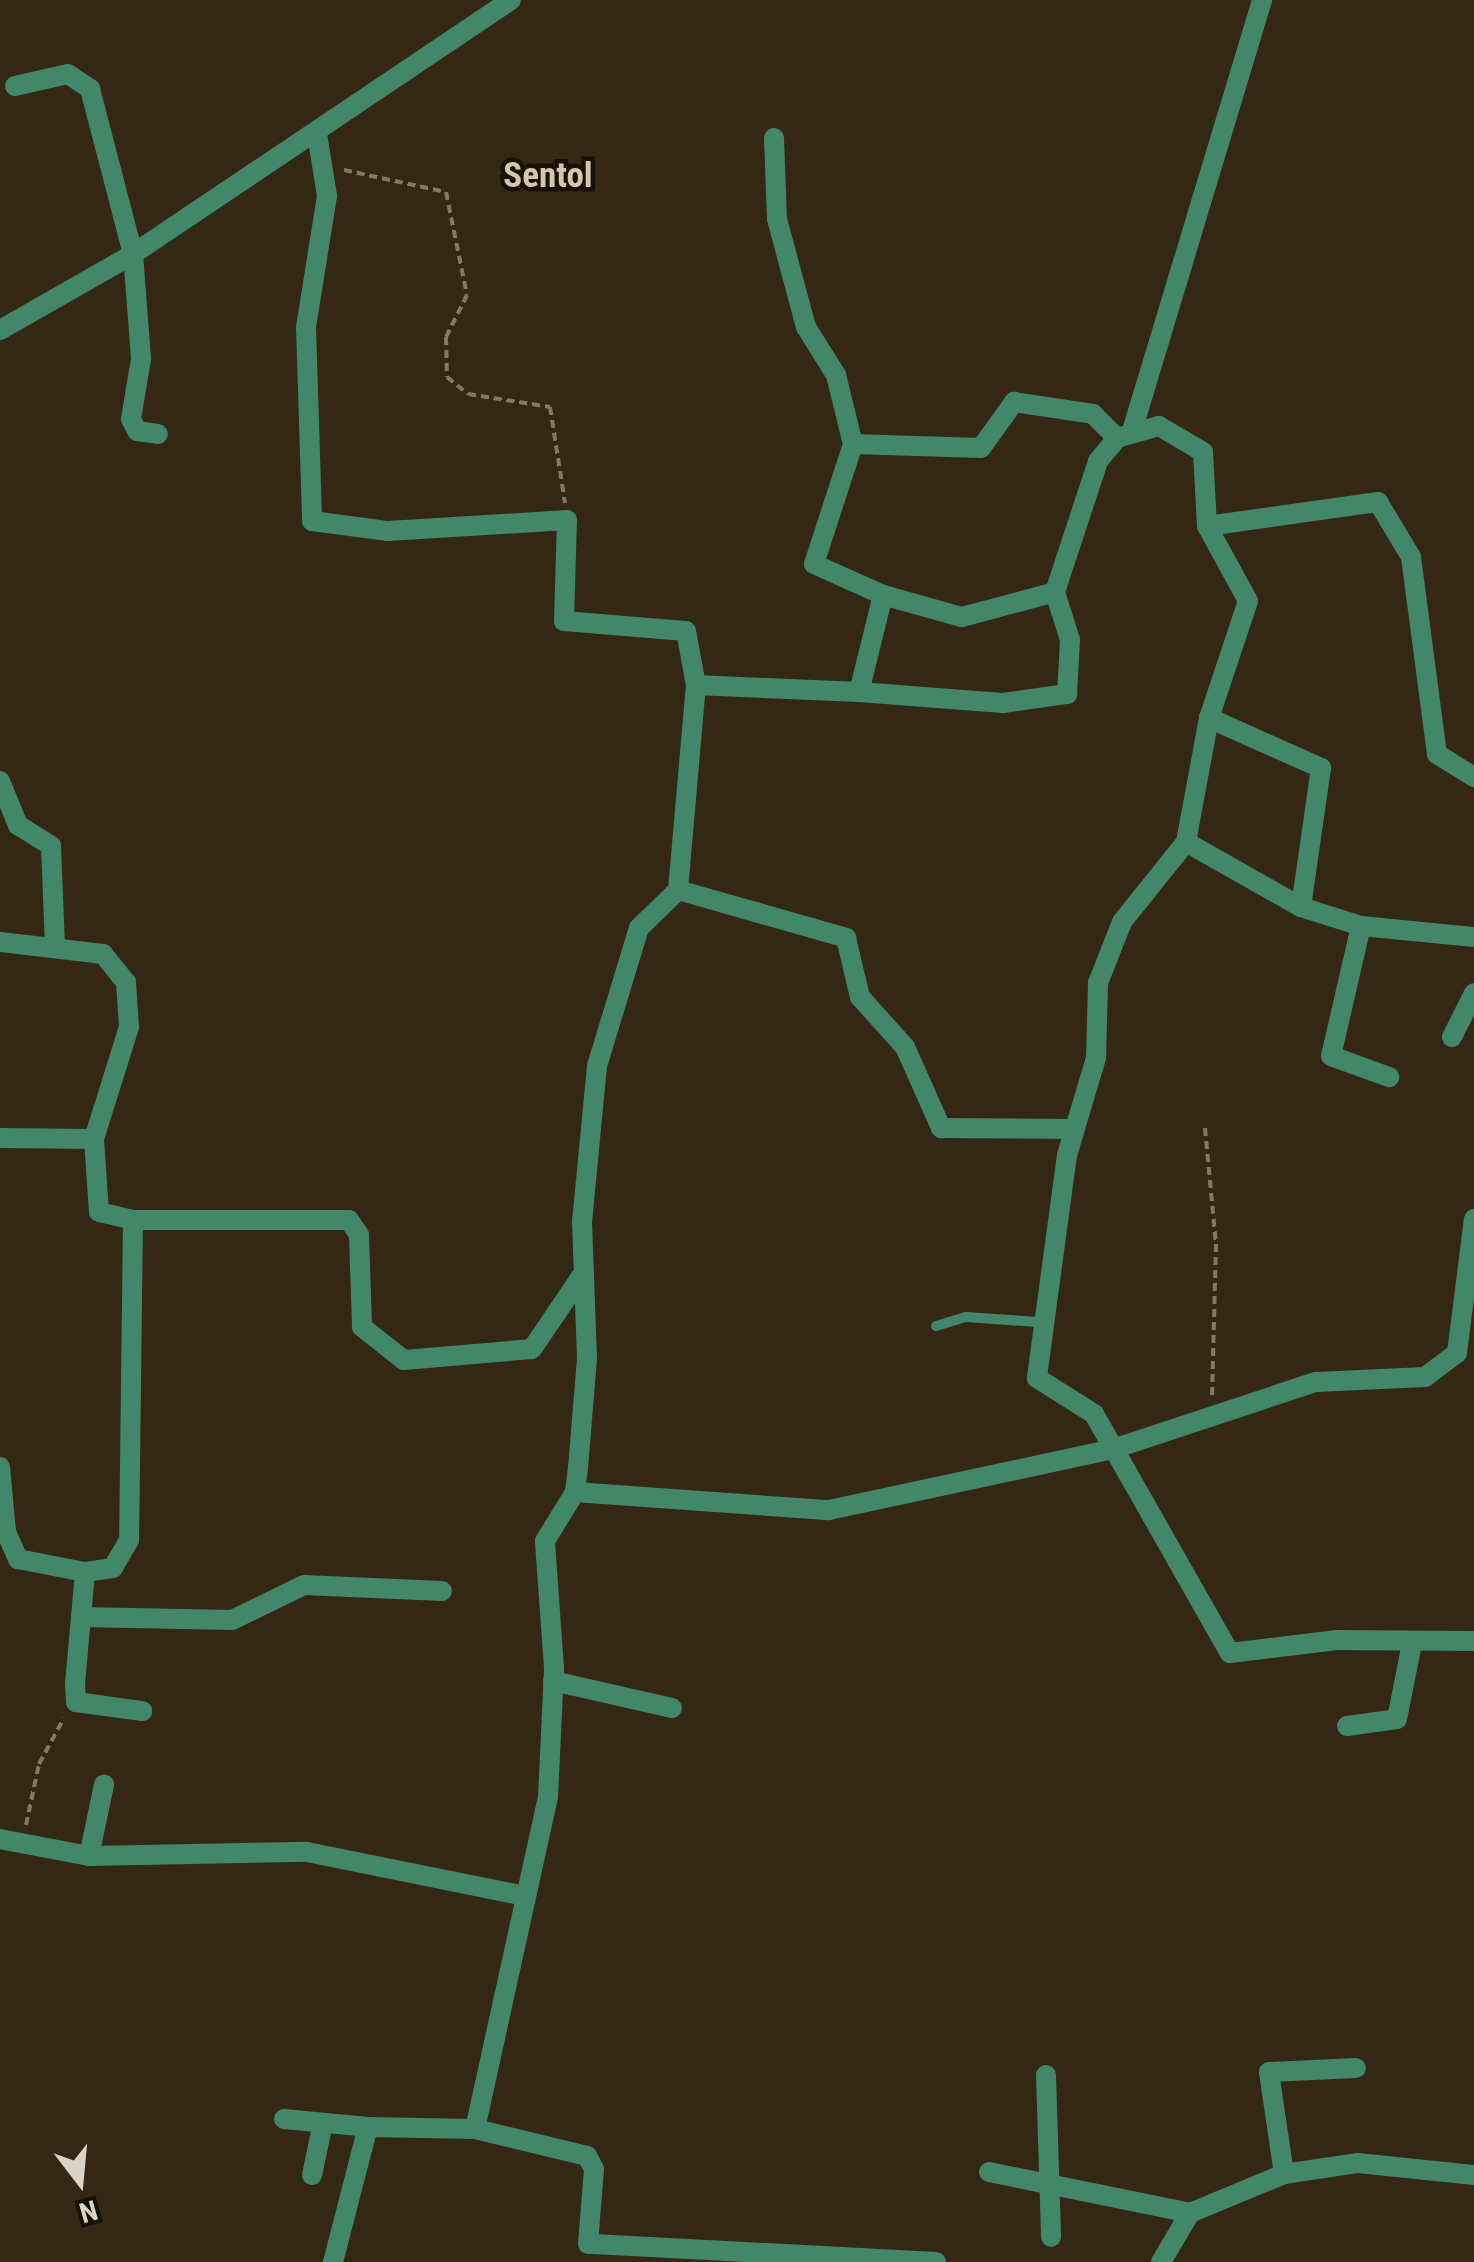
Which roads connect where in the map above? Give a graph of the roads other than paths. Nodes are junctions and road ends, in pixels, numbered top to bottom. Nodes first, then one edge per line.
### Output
1 (510, 0) edge
2 (1262, 0) edge
3 (15, 86) dead end
4 (317, 134) junction
5 (774, 138) dead end
6 (132, 254) junction
7 (0, 330) edge
8 (158, 434) dead end
9 (1125, 435) junction
10 (854, 444) junction
11 (1207, 526) junction
12 (1055, 592) junction
13 (883, 595) junction
14 (696, 685) junction
15 (860, 692) junction
16 (1209, 718) junction
17 (1474, 777) edge
18 (0, 782) edge
19 (1186, 842) junction
20 (678, 890) junction
21 (1301, 907) junction
22 (1361, 926) junction
23 (1474, 937) edge
24 (0, 942) edge
25 (55, 946) junction
26 (1474, 993) edge
27 (1452, 1038) dead end
28 (1390, 1077) dead end
29 (1072, 1129) junction
30 (0, 1138) edge
31 (94, 1138) junction
32 (1474, 1219) edge
33 (132, 1220) junction
34 (580, 1278) junction
35 (1038, 1322) junction
36 (936, 1326) dead end
37 (1110, 1450) junction
38 (0, 1468) edge
39 (575, 1492) junction
40 (85, 1572) junction
41 (442, 1591) dead end
42 (81, 1618) junction
43 (1474, 1641) edge
44 (1412, 1643) junction
45 (554, 1681) junction
46 (672, 1708) dead end
47 (142, 1711) dead end
48 (1348, 1726) dead end
49 (104, 1784) dead end
50 (0, 1839) edge
51 (90, 1856) junction
52 (520, 1895) junction
53 (1356, 2068) dead end
54 (1046, 2075) dead end
55 (284, 2119) dead end
56 (323, 2123) junction
57 (368, 2127) junction
58 (475, 2129) junction
59 (989, 2172) dead end
60 (1284, 2174) junction
61 (312, 2175) dead end
62 (1474, 2176) edge
63 (1044, 2182) junction
64 (1190, 2213) junction
65 (1051, 2238) dead end
66 (587, 2253) edge
67 (773, 2259) edge
68 (333, 2262) edge
69 (936, 2262) edge
70 (1161, 2262) edge

1 - 4 street
2 - 9 street
3 - 6 street
4 - 6 street
4 - 14 street
5 - 10 street
6 - 7 street
6 - 8 street
9 - 10 street
9 - 11 street
9 - 12 street
10 - 13 street
11 - 16 street
11 - 17 street
12 - 13 street
12 - 15 street
13 - 15 street
14 - 15 street
14 - 20 street
16 - 19 street
16 - 21 street
18 - 25 street
19 - 21 street
19 - 29 street
20 - 29 street
20 - 34 street
21 - 22 street
22 - 23 street
22 - 28 street
24 - 25 street
25 - 31 street
26 - 27 street
29 - 35 street
30 - 31 street
31 - 33 street
32 - 37 street
33 - 34 street
33 - 40 street
34 - 39 street
35 - 36 lane
35 - 37 street
37 - 39 street
37 - 44 street
38 - 40 street
39 - 45 street
40 - 42 street
41 - 42 street
42 - 47 street
43 - 44 street
44 - 48 street
45 - 46 street
45 - 52 street
49 - 51 street
50 - 51 street
51 - 52 street
52 - 58 street
53 - 60 street
54 - 63 street
55 - 56 street
56 - 57 street
56 - 61 street
57 - 58 street
57 - 68 street
58 - 66 street
59 - 63 street
60 - 62 street
60 - 64 street
63 - 64 street
63 - 65 street
64 - 70 street
66 - 67 street
67 - 69 street

